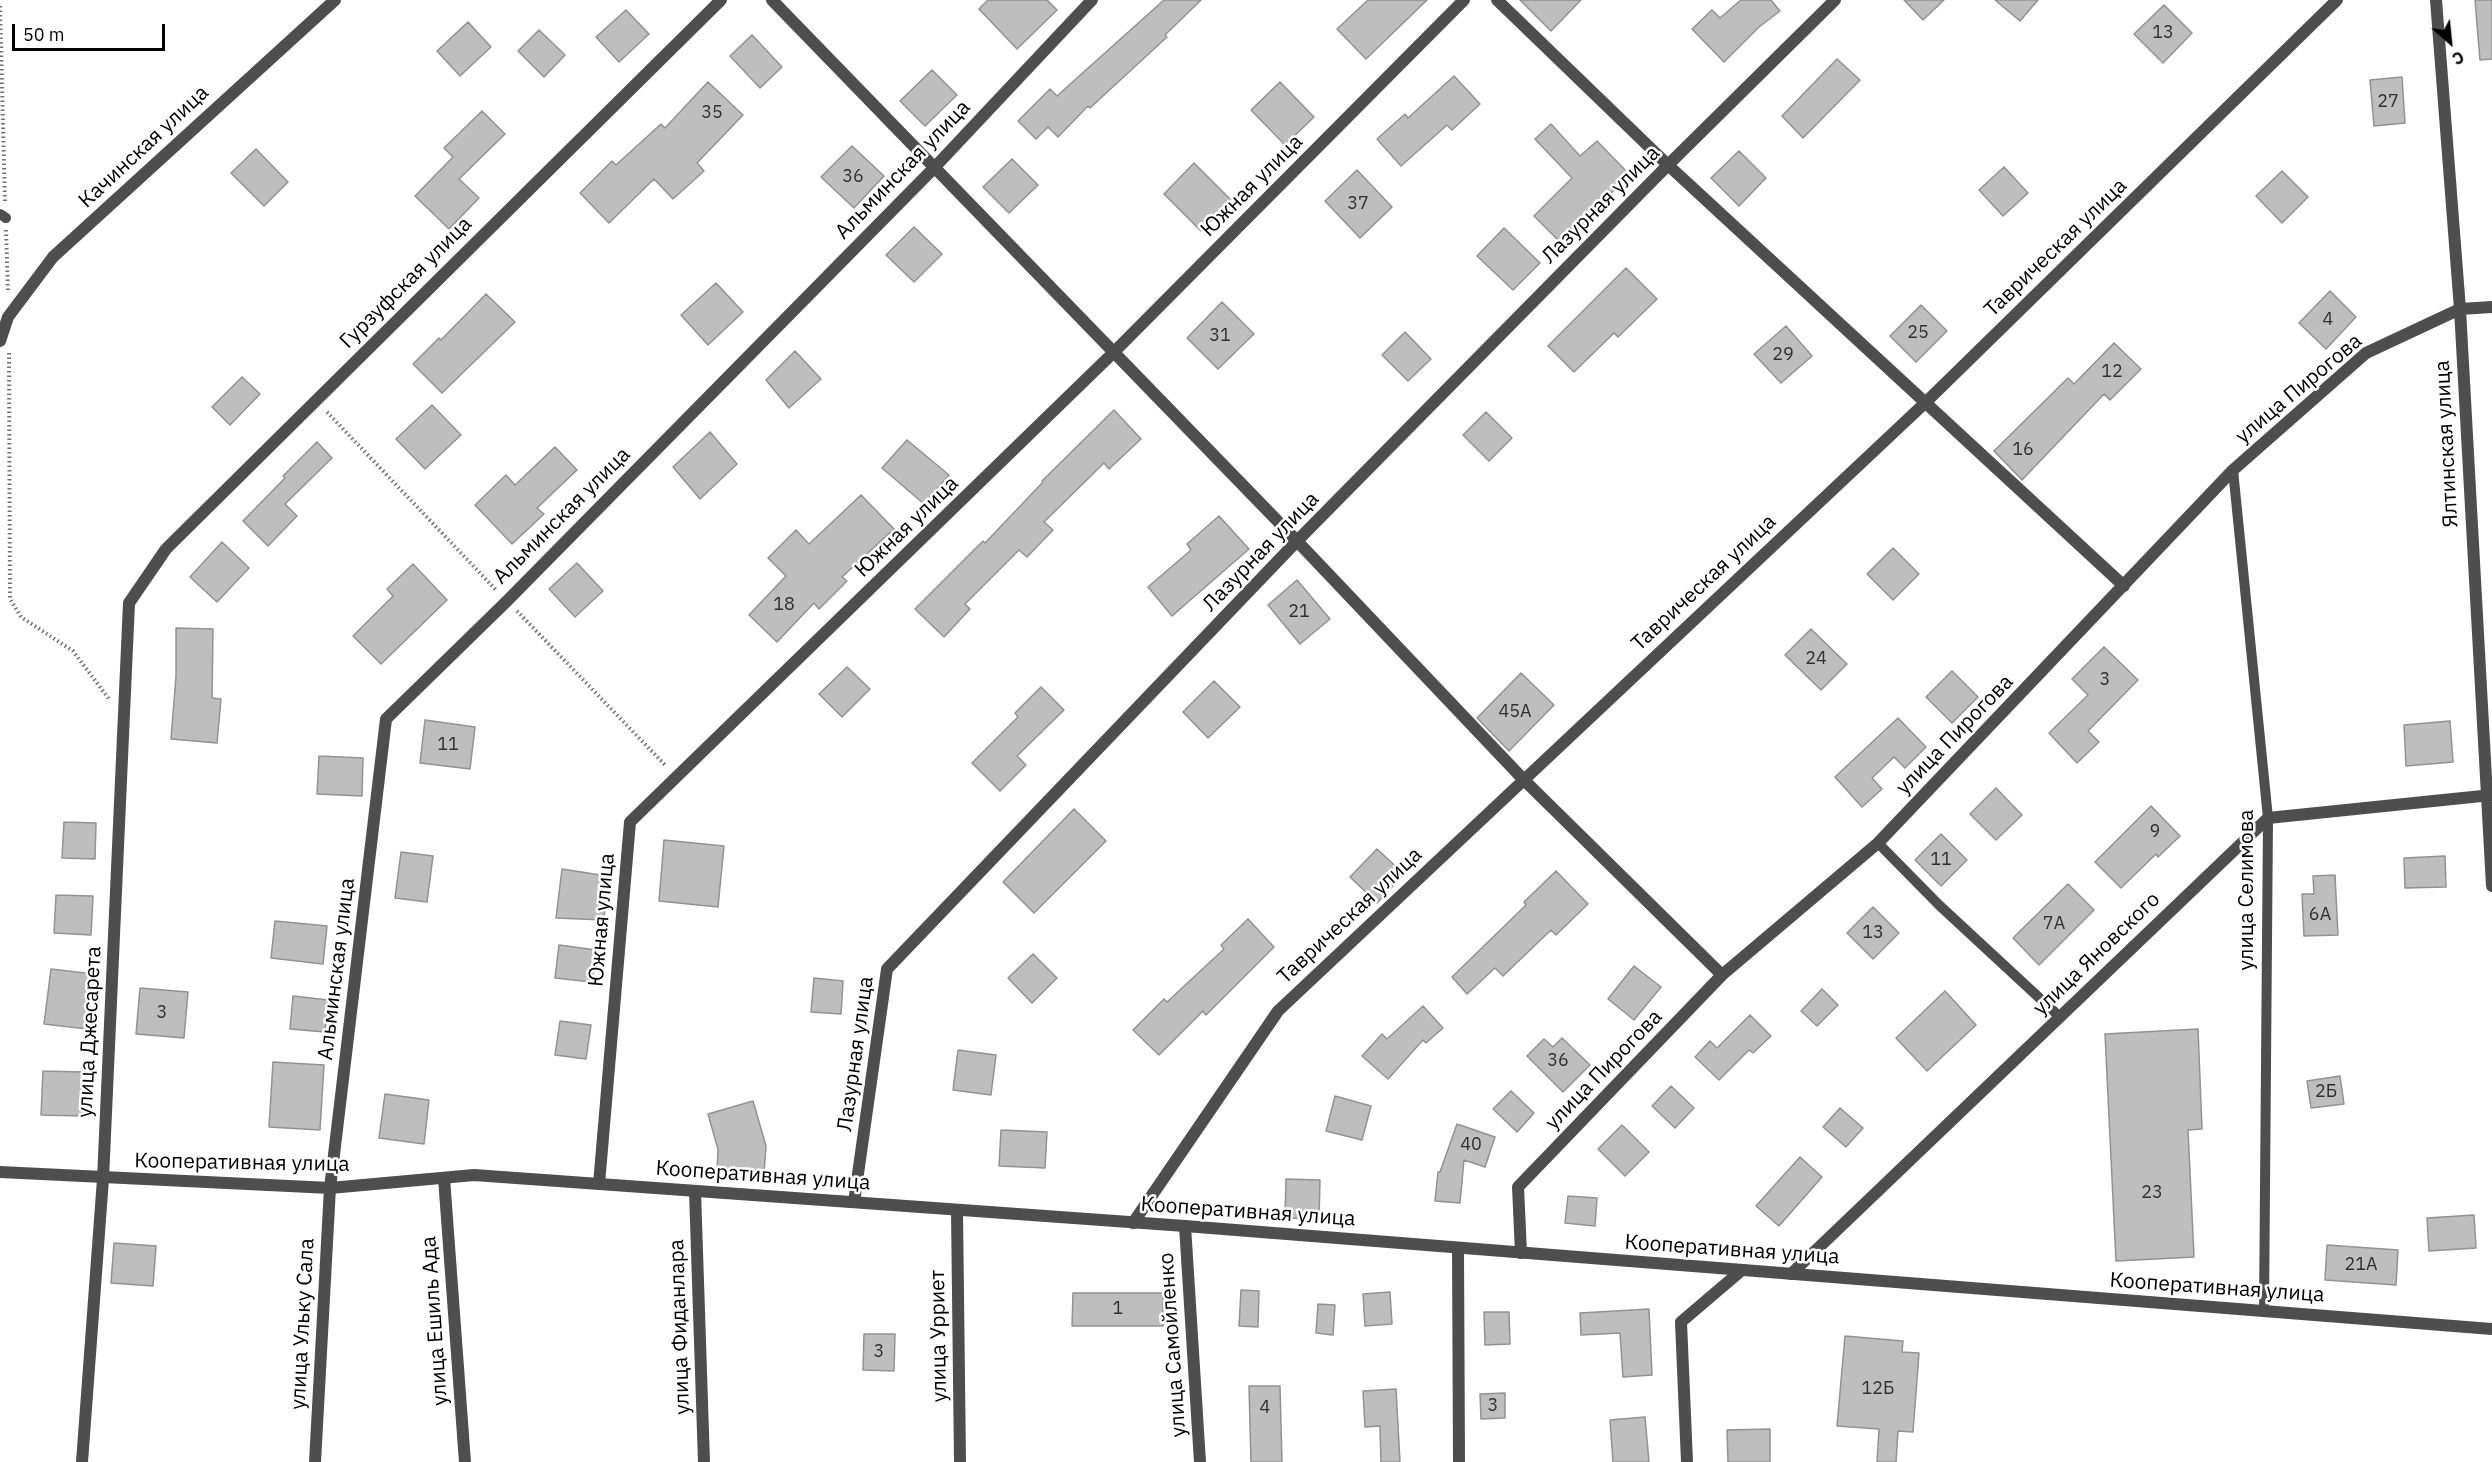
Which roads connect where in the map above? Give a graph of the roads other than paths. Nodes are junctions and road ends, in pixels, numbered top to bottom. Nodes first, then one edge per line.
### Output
1 (335, 0) edge
2 (721, 0) edge
3 (772, 0) edge
4 (1092, 0) edge
5 (1464, 0) edge
6 (1497, 0) edge
7 (1834, 0) edge
8 (2337, 0) edge
9 (2436, 0) edge
10 (1668, 165) junction
11 (934, 168) junction
12 (2492, 307) edge
13 (2460, 309) junction
14 (0, 341) edge
15 (1113, 352) junction
16 (1925, 403) junction
17 (2233, 470) junction
18 (1297, 541) junction
19 (2124, 586) junction
20 (129, 603) joint
21 (1523, 779) junction
22 (2489, 795) edge
23 (2268, 818) junction
24 (1878, 843) junction
25 (2492, 886) edge
26 (1722, 975) junction
27 (2060, 1017) junction
28 (0, 1172) edge
29 (444, 1178) junction
30 (103, 1179) junction
31 (599, 1184) junction
32 (330, 1188) junction
33 (695, 1191) junction
34 (854, 1202) junction
35 (957, 1210) junction
36 (1133, 1223) junction
37 (1185, 1226) junction
38 (1458, 1248) junction
39 (1521, 1253) junction
40 (1742, 1270) junction
41 (1791, 1274) junction
42 (2264, 1311) junction
43 (2492, 1329) edge
44 (82, 1462) edge
45 (315, 1462) edge
46 (465, 1462) edge
47 (704, 1462) edge
48 (960, 1462) edge
49 (1200, 1462) edge
50 (1459, 1462) edge
51 (1686, 1462) edge

1 - 14 street, Качинская улица
2 - 20 street, Гурзуфская улица
3 - 11 street
4 - 11 street, Альминская улица
5 - 15 street, Южная улица
6 - 10 street
7 - 10 street, Лазурная улица
8 - 16 street, Таврическая улица
9 - 13 street, Ялтинская улица
10 - 16 street
10 - 18 street, Лазурная улица
11 - 15 street
11 - 32 street, Альминская улица
12 - 13 street, улица Пирогова
13 - 17 street, улица Пирогова
13 - 22 street, Ялтинская улица
15 - 18 street
15 - 31 street, Южная улица
16 - 19 street
16 - 21 street, Таврическая улица
17 - 19 street, улица Пирогова
17 - 23 lane, улица Селимова
18 - 21 street
18 - 34 street, Лазурная улица
19 - 24 street, улица Пирогова
20 - 30 street, улица Джесарета
21 - 26 street
21 - 36 street, Таврическая улица
22 - 23 street
22 - 25 street, Ялтинская улица
23 - 27 street, улица Яновского
23 - 42 lane, улица Селимова
24 - 26 street, улица Пирогова
24 - 27 lane
26 - 39 street, улица Пирогова
27 - 41 street, улица Яновского
28 - 30 street, Кооперативная улица
29 - 31 street, Кооперативная улица
29 - 32 street, Кооперативная улица
29 - 46 street, улица Ешиль Ада
30 - 32 street, Кооперативная улица
30 - 44 street, улица Джесарета
31 - 33 street, Кооперативная улица
32 - 45 street, улица Ульку Сала
33 - 34 street, Кооперативная улица
33 - 47 street, улица Фиданлара
34 - 35 street, Кооперативная улица
35 - 36 street, Кооперативная улица
35 - 48 street, улица Урриет
36 - 37 street, Кооперативная улица
37 - 38 street, Кооперативная улица
37 - 49 street, улица Самойленко
38 - 39 street, Кооперативная улица
38 - 50 street
39 - 40 street, Кооперативная улица
40 - 41 street, Кооперативная улица
40 - 51 street
41 - 42 street, Кооперативная улица
42 - 43 street, Кооперативная улица

